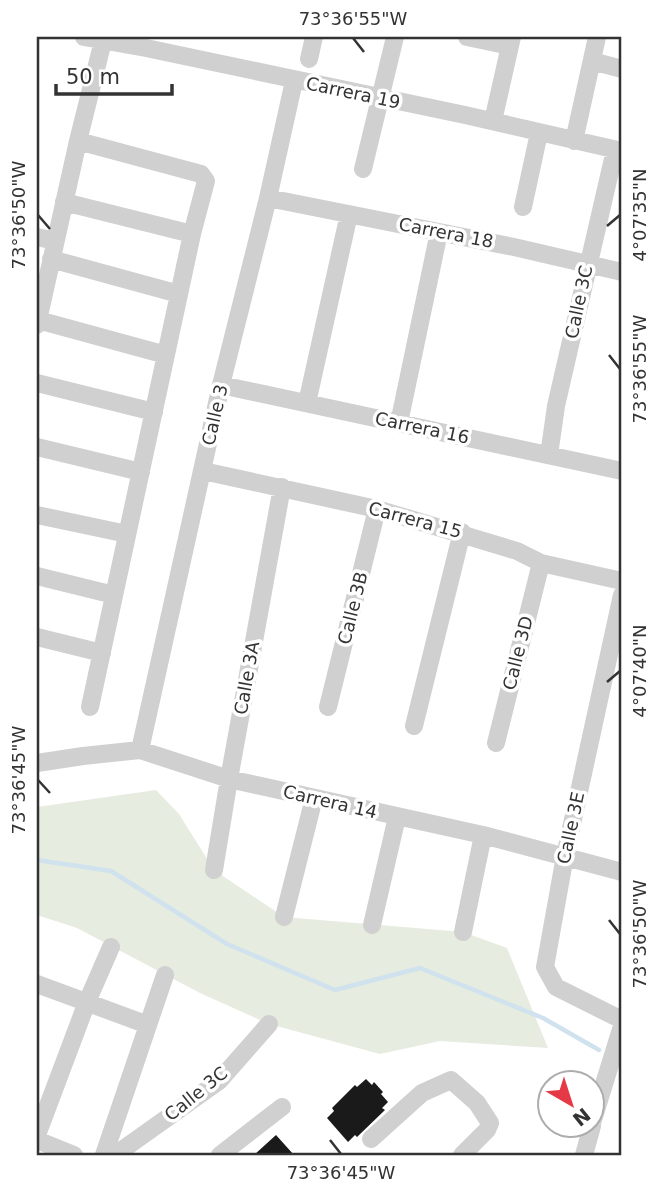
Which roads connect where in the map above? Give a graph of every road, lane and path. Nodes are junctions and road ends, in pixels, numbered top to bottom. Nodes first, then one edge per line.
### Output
1 (84, 37) edge
2 (314, 37) edge
3 (394, 37) edge
4 (467, 37) edge
5 (597, 37) edge
6 (103, 41) junction
7 (511, 41) edge
8 (148, 42) edge
9 (309, 59) dead end
10 (592, 61) junction
11 (622, 69) edge
12 (294, 80) junction
13 (380, 98) junction
14 (493, 121) junction
15 (539, 133) junction
16 (78, 141) junction
17 (574, 141) junction
18 (619, 150) edge
19 (363, 169) dead end
20 (268, 198) junction
21 (64, 202) junction
22 (523, 207) dead end
23 (349, 214) junction
24 (439, 232) junction
25 (192, 234) junction
26 (37, 237) edge
27 (55, 241) junction
28 (51, 259) junction
29 (588, 263) junction
30 (622, 272) edge
31 (179, 294) junction
32 (38, 313) edge
33 (166, 355) junction
34 (37, 383) edge
35 (221, 385) junction
36 (307, 403) junction
37 (154, 412) junction
38 (399, 423) junction
39 (37, 447) edge
40 (549, 455) junction
41 (203, 471) junction
42 (622, 471) edge
43 (141, 472) junction
44 (282, 486) junction
45 (377, 509) junction
46 (37, 515) edge
47 (462, 532) junction
48 (127, 534) junction
49 (541, 563) junction
50 (37, 576) edge
51 (622, 581) edge
52 (114, 594) junction
53 (622, 595) edge
54 (37, 636) edge
55 (102, 653) junction
56 (90, 707) dead end
57 (328, 707) dead end
58 (414, 726) dead end
59 (496, 743) dead end
60 (140, 750) junction
61 (37, 764) edge
62 (229, 779) junction
63 (314, 798) junction
64 (397, 817) junction
65 (483, 835) junction
66 (565, 856) junction
67 (214, 870) dead end
68 (622, 872) edge
69 (284, 917) dead end
70 (372, 925) dead end
71 (463, 932) dead end
72 (111, 947) dead end
73 (165, 975) dead end
74 (37, 984) edge
75 (87, 1002) junction
76 (622, 1020) edge
77 (269, 1024) dead end
78 (148, 1025) junction
79 (622, 1026) edge
80 (606, 1078) edge
81 (282, 1107) dead end
82 (37, 1138) edge
83 (371, 1139) dead end
84 (74, 1155) edge
85 (104, 1155) edge
86 (115, 1155) edge
87 (220, 1155) edge
88 (462, 1155) edge

1 - 6 street, Carrera 19
2 - 9 street
3 - 13 street
4 - 7 street
5 - 10 street
6 - 8 street, Carrera 19
6 - 16 street
7 - 14 street
8 - 12 street, Carrera 19
10 - 11 street
10 - 17 street
12 - 13 street, Carrera 19
12 - 20 street, Calle 3
13 - 14 street, Carrera 19
13 - 19 street
14 - 15 street, Carrera 19
15 - 17 street, Carrera 19
15 - 22 street
16 - 21 street
16 - 25 street
17 - 18 street, Carrera 19
18 - 29 street, Calle 3C
20 - 23 street, Carrera 18
20 - 35 street, Calle 3
21 - 25 street
21 - 27 street
23 - 24 street, Carrera 18
23 - 36 street
24 - 29 street, Carrera 18
24 - 38 street
25 - 31 street
26 - 27 street
27 - 28 street
28 - 31 street
28 - 32 street
29 - 30 street, Carrera 18
29 - 40 street, Calle 3C
31 - 33 street
32 - 33 street
33 - 37 street
34 - 37 street
35 - 36 street, Carrera 16
35 - 41 street, Calle 3
36 - 38 street, Carrera 16
37 - 43 street
38 - 40 street, Carrera 16
39 - 43 street
40 - 42 street, Carrera 16
41 - 44 street, Carrera 15
41 - 60 street, Calle 3
43 - 48 street
44 - 45 street, Carrera 15
44 - 62 street, Calle 3A
45 - 47 street, Carrera 15
45 - 57 street, Calle 3B
46 - 48 street
47 - 49 street, Carrera 15
47 - 58 street
48 - 52 street
49 - 51 street, Carrera 15
49 - 59 street, Calle 3D
50 - 52 street
52 - 55 street
53 - 66 street, Calle 3E
54 - 55 street
55 - 56 street
60 - 61 street, Carrera 14
60 - 62 street, Carrera 14
62 - 63 street, Carrera 14
62 - 67 street, Calle 3A
63 - 64 street, Carrera 14
63 - 69 street
64 - 65 street, Carrera 14
64 - 70 street
65 - 66 street, Carrera 14
65 - 71 street
66 - 68 street, Carrera 14
66 - 76 street, Calle 3E
72 - 75 street
73 - 78 street
74 - 75 street
75 - 78 street
75 - 82 street
77 - 86 street, Calle 3C
78 - 85 street
79 - 80 street
81 - 87 street
82 - 84 street
83 - 88 street

